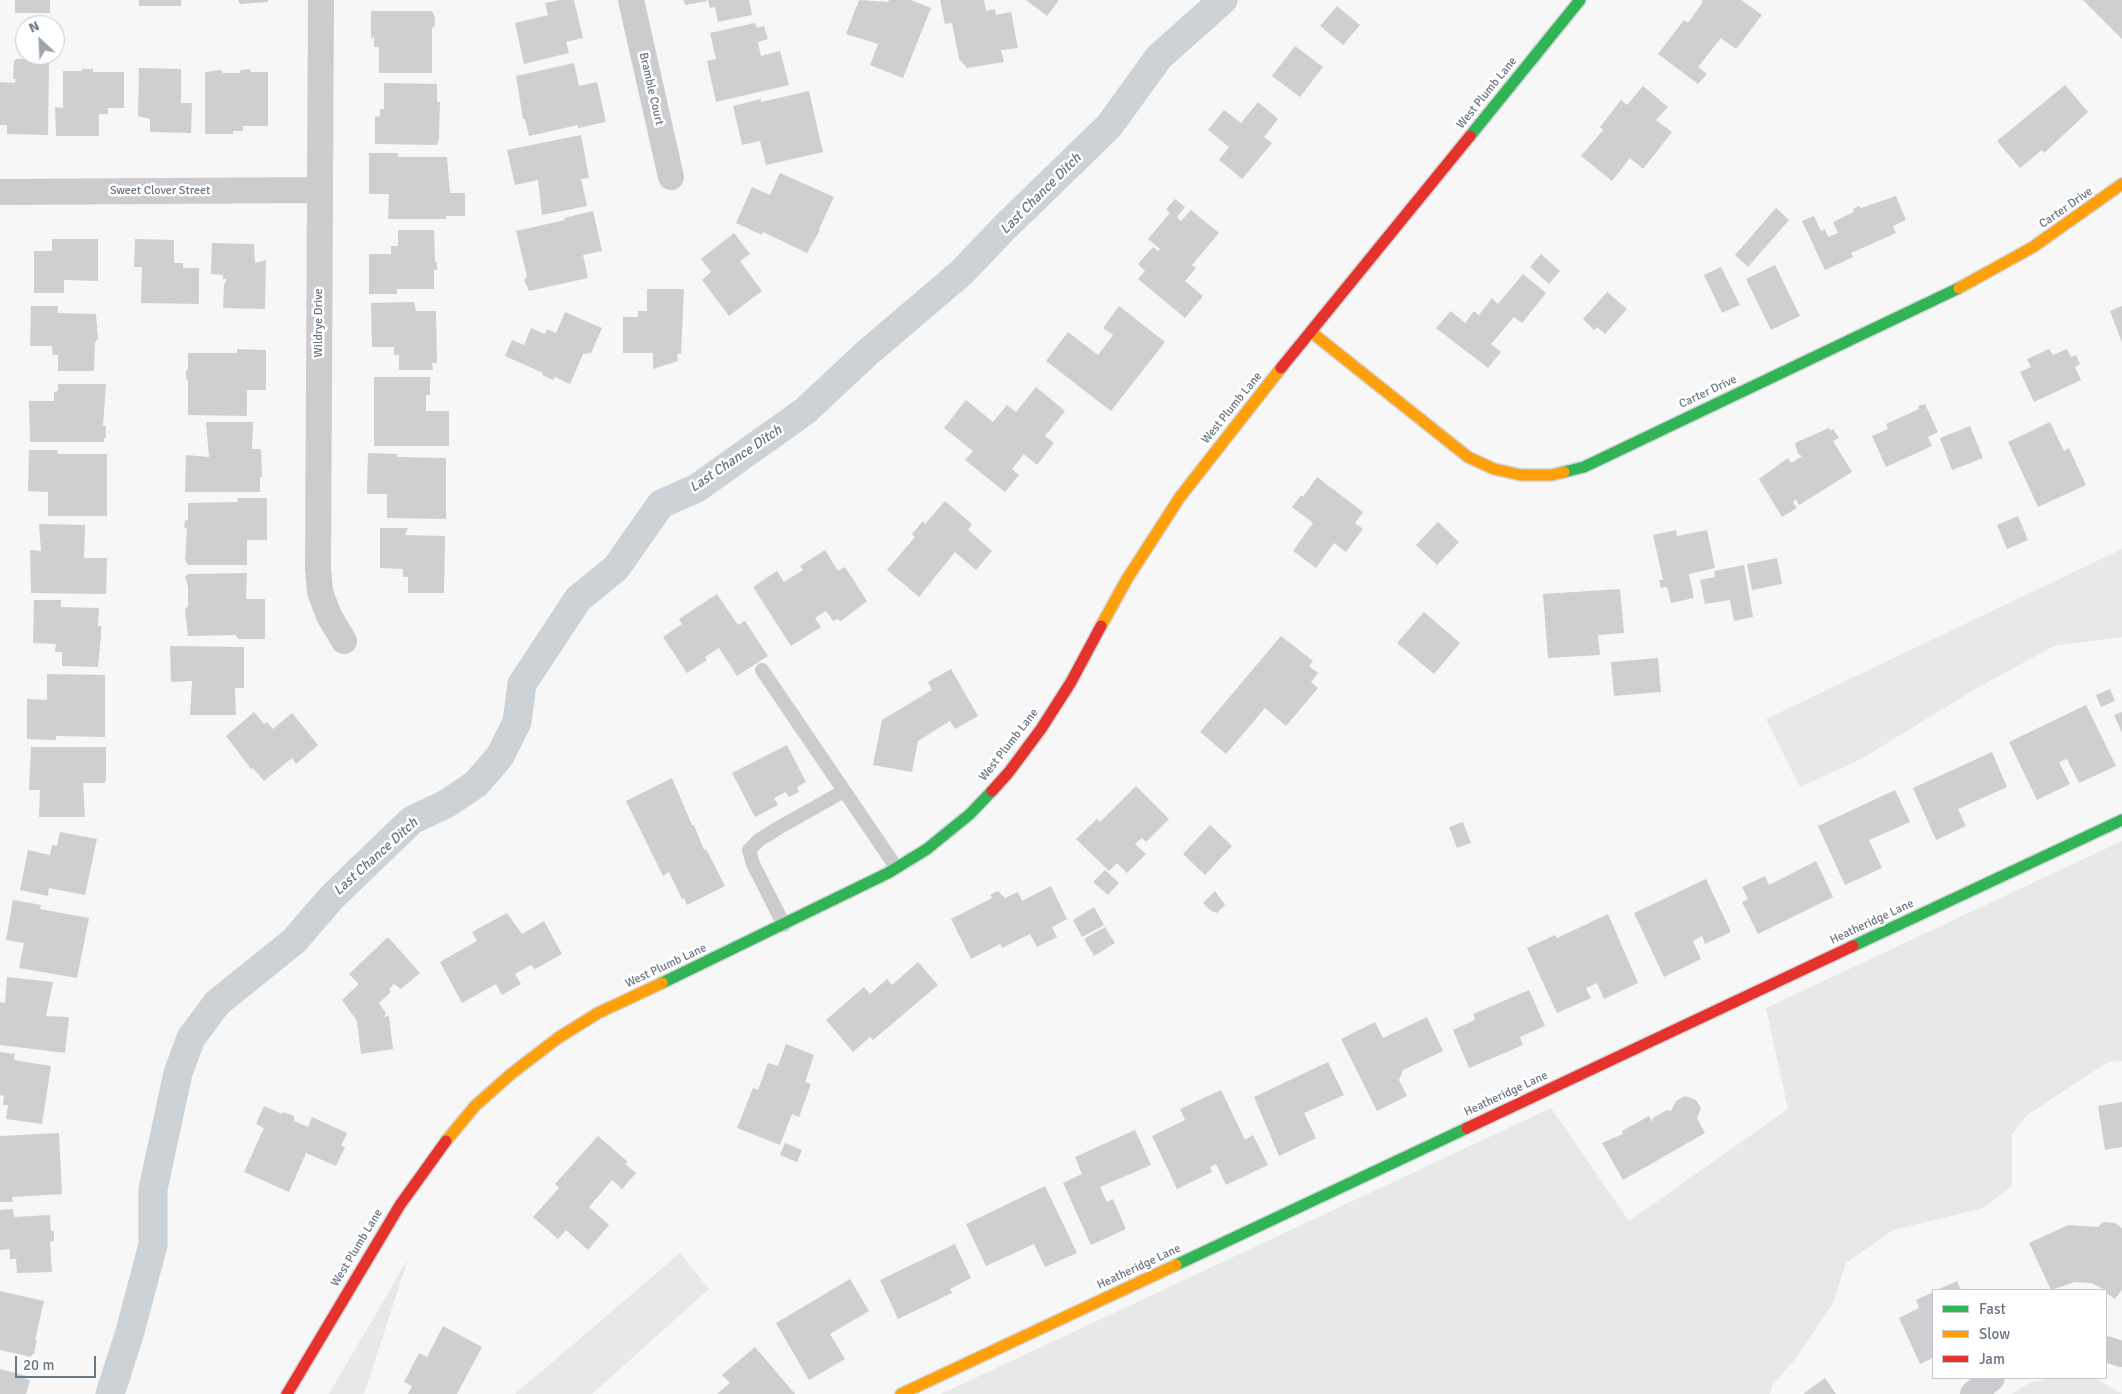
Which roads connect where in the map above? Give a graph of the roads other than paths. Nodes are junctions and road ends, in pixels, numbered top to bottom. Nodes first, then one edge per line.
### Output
1 (321, 0) edge
2 (631, 0) edge
3 (1580, 0) edge
4 (671, 177) dead end
5 (2122, 184) edge
6 (320, 190) junction
7 (0, 192) edge
8 (1311, 332) junction
9 (344, 641) dead end
10 (762, 670) dead end
11 (844, 791) junction
12 (2122, 820) edge
13 (896, 868) junction
14 (784, 925) junction
15 (2107, 1349) edge
16 (2122, 1354) edge
17 (1991, 1379) edge
18 (287, 1394) edge
19 (901, 1394) edge
20 (1973, 1394) edge

1 - 6 street, Wildrye Drive
2 - 4 street, Bramble Court
3 - 8 street, West Plumb Lane
5 - 8 street, Carter Drive
6 - 7 street, Sweet Clover Street
6 - 9 street, Wildrye Drive
8 - 13 street, West Plumb Lane
10 - 11 lane
11 - 13 lane
11 - 14 lane
12 - 19 street, Heatheridge Lane
13 - 14 street, West Plumb Lane
14 - 18 street, West Plumb Lane
15 - 16 street
17 - 20 street

